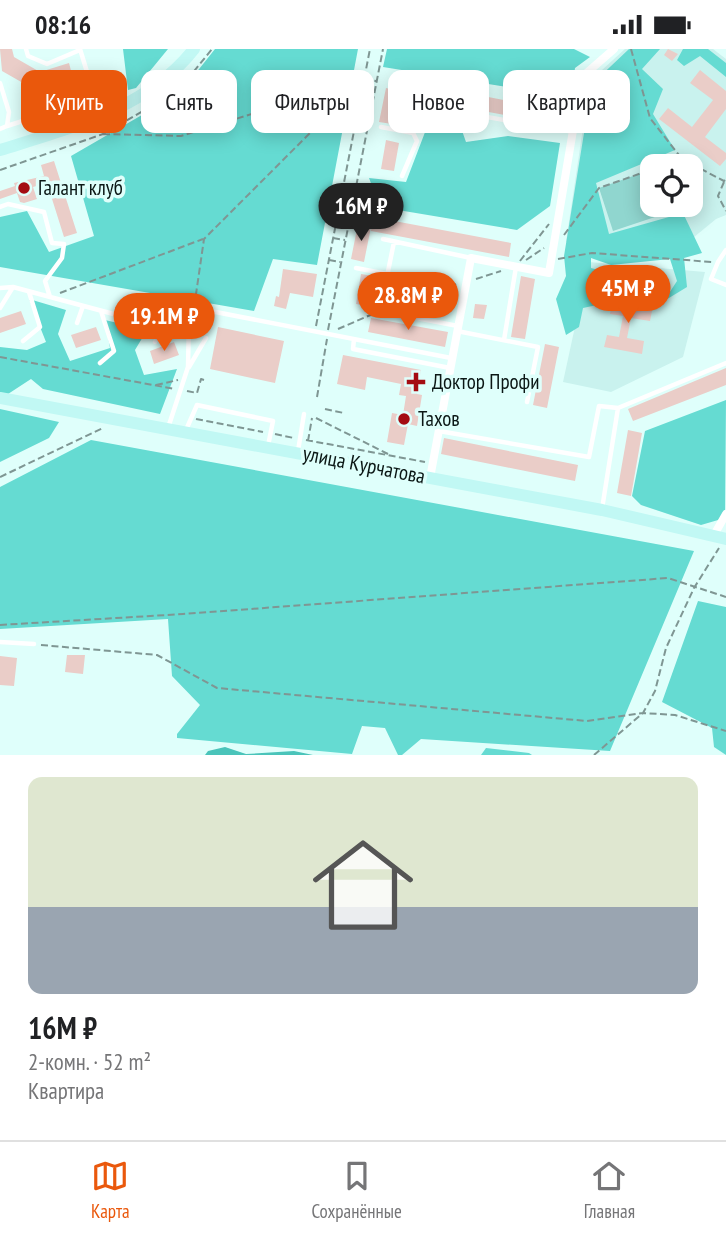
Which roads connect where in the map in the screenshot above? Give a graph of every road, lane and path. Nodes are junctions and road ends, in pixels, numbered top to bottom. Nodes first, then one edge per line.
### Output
1 (26, 49) edge
2 (194, 49) edge
3 (370, 49) edge
4 (383, 49) edge
5 (614, 49) edge
6 (631, 49) edge
7 (80, 50) edge
8 (86, 70) edge
9 (366, 70) edge
10 (590, 70) edge
11 (374, 81) edge
12 (377, 81) junction
13 (0, 83) edge
14 (374, 98) edge
15 (127, 104) edge
16 (251, 114) edge
17 (21, 122) edge
18 (7, 126) junction
19 (381, 127) dead end
20 (388, 128) edge
21 (0, 129) edge
22 (49, 133) edge
23 (310, 133) edge
24 (354, 133) edge
25 (367, 133) edge
26 (413, 133) edge
27 (573, 133) edge
28 (103, 134) dead end
29 (0, 150) edge
30 (678, 154) edge
31 (703, 169) edge
32 (640, 174) edge
33 (402, 176) dead end
34 (725, 180) edge
35 (562, 206) junction
36 (0, 207) edge
37 (726, 211) edge
38 (337, 217) junction
39 (350, 220) junction
40 (333, 238) junction
41 (204, 239) junction
42 (383, 239) dead end
43 (346, 240) junction
44 (555, 241) junction
45 (394, 242) junction
46 (726, 250) edge
47 (719, 254) dead end
48 (471, 258) junction
49 (329, 260) junction
50 (552, 260) junction
51 (341, 263) junction
52 (516, 267) junction
53 (356, 268) dead end
54 (387, 274) junction
55 (466, 281) junction
56 (726, 285) edge
57 (13, 287) junction
58 (0, 288) edge
59 (29, 292) junction
60 (50, 297) junction
61 (83, 306) junction
62 (0, 308) edge
63 (195, 308) junction
64 (101, 311) junction
65 (380, 311) junction
66 (77, 323) dead end
67 (161, 327) junction
68 (458, 328) junction
69 (315, 331) junction
70 (188, 334) junction
71 (327, 334) junction
72 (206, 338) dead end
73 (354, 339) junction
74 (504, 340) junction
75 (23, 341) dead end
76 (156, 342) dead end
77 (0, 358) edge
78 (100, 363) dead end
79 (451, 363) junction
80 (726, 363) edge
81 (188, 367) junction
82 (184, 379) junction
83 (204, 380) dead end
84 (155, 385) junction
85 (180, 390) junction
86 (317, 397) dead end
87 (0, 398) edge
88 (527, 403) dead end
89 (618, 408) junction
90 (325, 409) dead end
91 (344, 413) dead end
92 (304, 414) dead end
93 (104, 427) dead end
94 (168, 428) junction
95 (439, 431) junction
96 (185, 432) junction
97 (308, 440) dead end
98 (268, 447) junction
99 (298, 452) junction
100 (393, 456) dead end
101 (0, 477) edge
102 (430, 478) junction
103 (602, 510) junction
104 (726, 514) edge
105 (721, 537) edge
106 (694, 588) junction
107 (726, 597) edge
108 (0, 625) edge
109 (0, 642) edge
110 (33, 644) joint
111 (643, 713) junction
112 (726, 731) edge
113 (594, 755) edge

1 - 7 lane
2 - 15 main road
3 - 9 path
4 - 12 path
5 - 10 street
6 - 30 path
7 - 8 lane
11 - 12 path
12 - 14 path
13 - 18 lane
16 - 28 path
17 - 18 lane
18 - 21 lane
19 - 20 lane
22 - 29 main road
23 - 41 path
24 - 38 path
25 - 39 path
26 - 33 lane
27 - 35 street
31 - 34 path
32 - 44 path
34 - 37 path
35 - 44 street
35 - 52 path
36 - 60 lane
38 - 39 path
38 - 40 path
39 - 43 path
40 - 43 path
40 - 49 path
41 - 60 path
41 - 63 path
42 - 45 lane
43 - 51 path
44 - 50 street
44 - 52 path
45 - 48 lane
45 - 54 lane
46 - 56 lane
47 - 50 path
48 - 52 street
48 - 55 street
49 - 51 path
49 - 69 path
50 - 52 street
51 - 71 path
52 - 55 path
52 - 74 lane
53 - 54 lane
54 - 65 lane
55 - 65 path
55 - 68 street
57 - 58 lane
57 - 59 lane
57 - 62 lane
59 - 60 lane
59 - 75 lane
60 - 61 lane
61 - 64 lane
61 - 66 lane
63 - 69 lane
63 - 70 lane
64 - 67 lane
64 - 78 lane
65 - 68 lane
65 - 71 path
67 - 70 lane
67 - 76 lane
68 - 74 lane
68 - 79 street
69 - 71 lane
70 - 81 lane
71 - 73 lane
71 - 86 path
72 - 81 lane
73 - 79 lane
73 - 79 lane
74 - 88 lane
77 - 84 path
79 - 95 street
80 - 89 lane
81 - 82 lane
82 - 84 path
82 - 85 lane
83 - 85 path
84 - 85 path
85 - 94 lane
87 - 94 main road, улица Курчатова
89 - 95 lane
89 - 103 lane
90 - 91 path
92 - 99 lane
93 - 101 path
94 - 96 main road, улица Курчатова
95 - 102 street
96 - 98 main road, улица Курчатова
96 - 98 lane
97 - 100 path
98 - 99 main road, улица Курчатова
99 - 102 main road, улица Курчатова
102 - 103 main road, улица Курчатова
103 - 105 main road, улица Курчатова
104 - 105 street
105 - 106 path
106 - 107 path
106 - 108 path
106 - 111 path
109 - 110 lane
110 - 111 path
111 - 112 path
111 - 113 path

